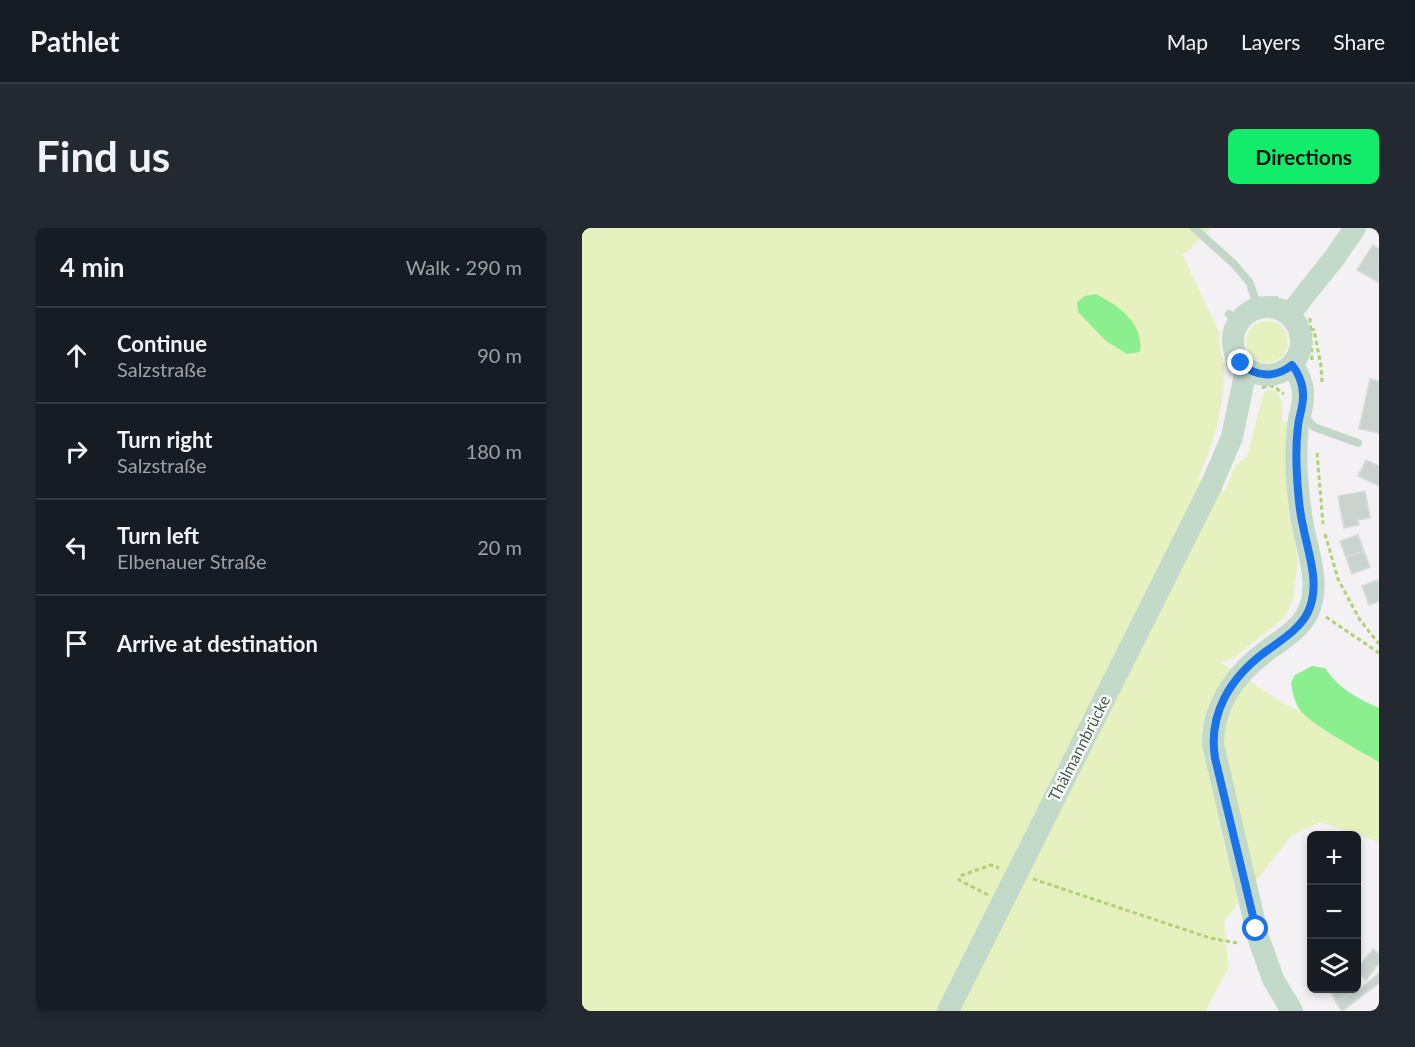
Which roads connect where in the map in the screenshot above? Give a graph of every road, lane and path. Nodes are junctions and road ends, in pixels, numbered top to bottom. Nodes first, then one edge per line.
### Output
1 (1194, 228) edge
2 (1355, 228) edge
3 (1258, 309) junction
4 (1233, 318) junction
5 (1299, 324) junction
6 (1292, 365) junction
7 (1244, 377) junction
8 (1271, 385) dead end
9 (1307, 419) junction
10 (1358, 443) dead end
11 (1310, 606) junction
12 (1379, 644) edge
13 (1379, 653) edge
14 (1002, 869) dead end
15 (1025, 876) dead end
16 (992, 897) dead end
17 (1237, 943) dead end
18 (948, 1011) edge
19 (1292, 1011) edge

1 - 3 lane
2 - 5 street
3 - 4 street
3 - 5 street
4 - 7 street
4 - 7 path
5 - 6 street
6 - 7 street
6 - 9 street
7 - 8 path
7 - 18 street, Thälmannbrücke, bridge
9 - 10 lane
9 - 11 street
9 - 12 path
11 - 13 path
11 - 19 street
14 - 16 path
15 - 17 path

